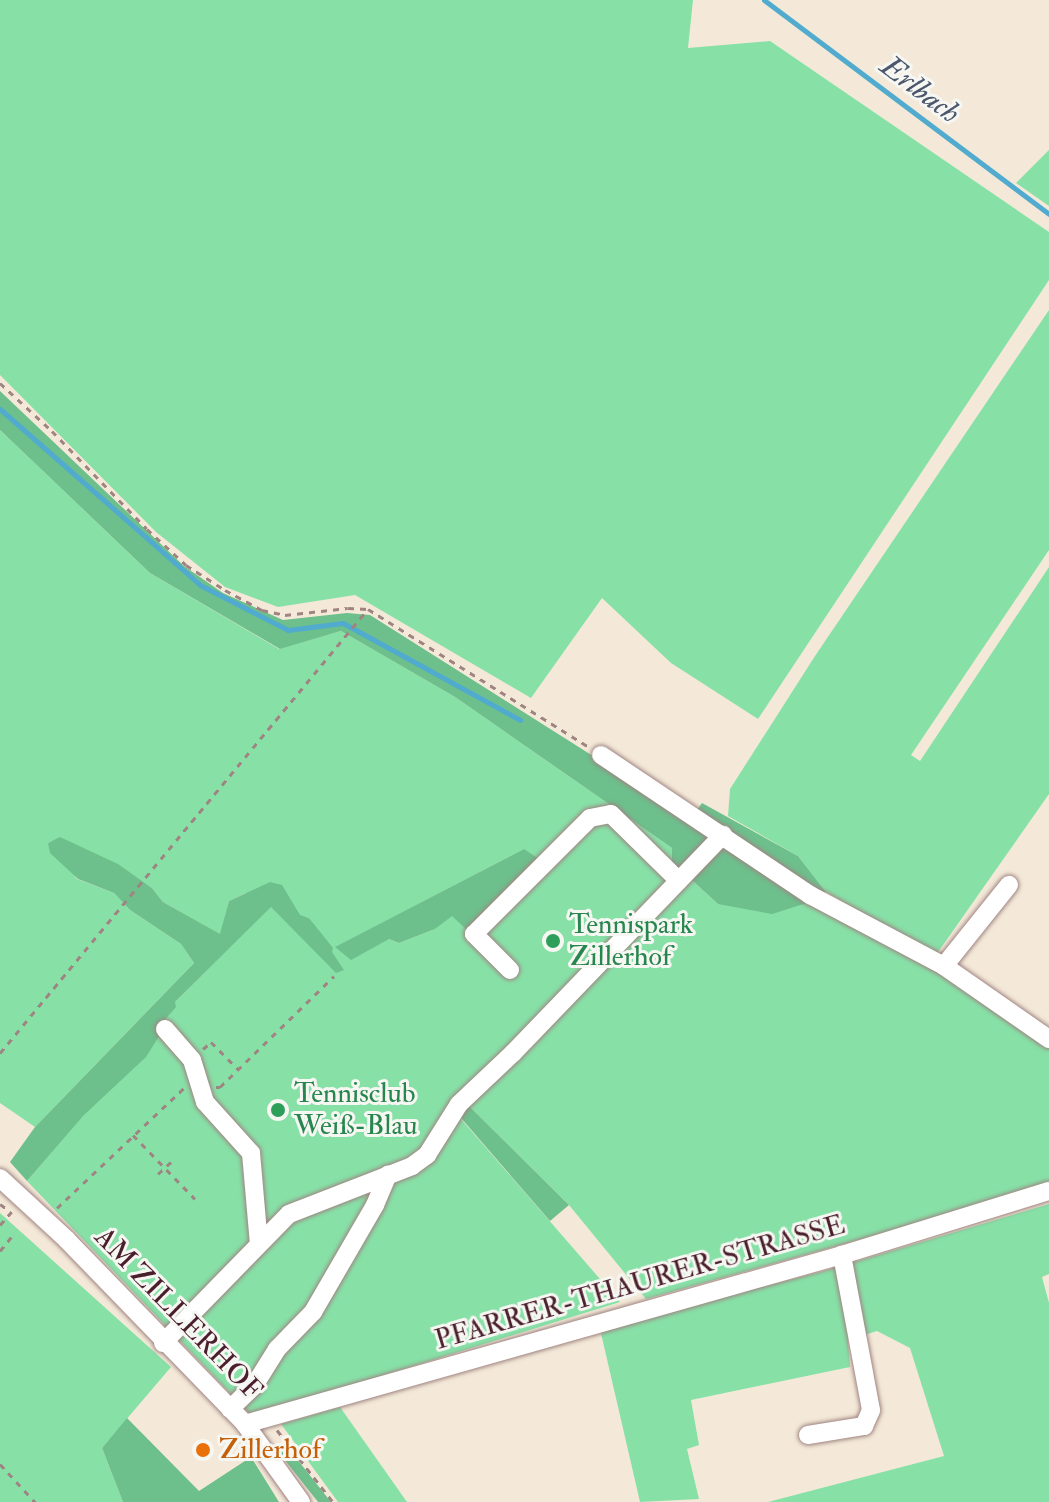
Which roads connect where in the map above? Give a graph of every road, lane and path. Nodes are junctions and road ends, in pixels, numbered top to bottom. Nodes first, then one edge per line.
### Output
1 (0, 383) edge
2 (368, 609) junction
3 (601, 755) joint
4 (723, 835) junction
5 (679, 881) junction
6 (1009, 885) dead end
7 (944, 966) junction
8 (510, 970) dead end
9 (165, 1029) dead end
10 (1049, 1039) edge
11 (0, 1053) edge
12 (192, 1060) junction
13 (238, 1069) dead end
14 (133, 1135) dead end
15 (172, 1161) dead end
16 (164, 1167) junction
17 (158, 1174) dead end
18 (388, 1175) junction
19 (0, 1178) edge
20 (1049, 1191) edge
21 (195, 1199) dead end
22 (11, 1212) dead end
23 (0, 1225) edge
24 (14, 1234) dead end
25 (259, 1244) junction
26 (0, 1251) edge
27 (842, 1255) junction
28 (163, 1343) junction
29 (230, 1409) junction
30 (267, 1418) junction
31 (245, 1424) junction
32 (808, 1435) dead end
33 (0, 1464) edge
34 (35, 1502) edge
35 (301, 1502) edge
36 (333, 1502) edge

1 - 2 path
2 - 3 path
2 - 11 path
3 - 4 street
4 - 5 street
4 - 7 street
5 - 8 street
5 - 18 street
6 - 7 street
7 - 10 street
9 - 12 street
12 - 13 path
12 - 25 street
14 - 16 path
15 - 16 path
16 - 17 path
16 - 21 path
18 - 25 street
18 - 29 street
19 - 28 street, AM ZILLERHOF
20 - 27 street, PFARRER-THAURER-STRASSE
22 - 23 path
24 - 26 path
25 - 28 street
27 - 30 street, PFARRER-THAURER-STRASSE
27 - 32 street
28 - 29 street, AM ZILLERHOF
29 - 31 street, AM ZILLERHOF
30 - 31 street, PFARRER-THAURER-STRASSE
30 - 36 path
31 - 35 street, AM ZILLERHOF
33 - 34 path

